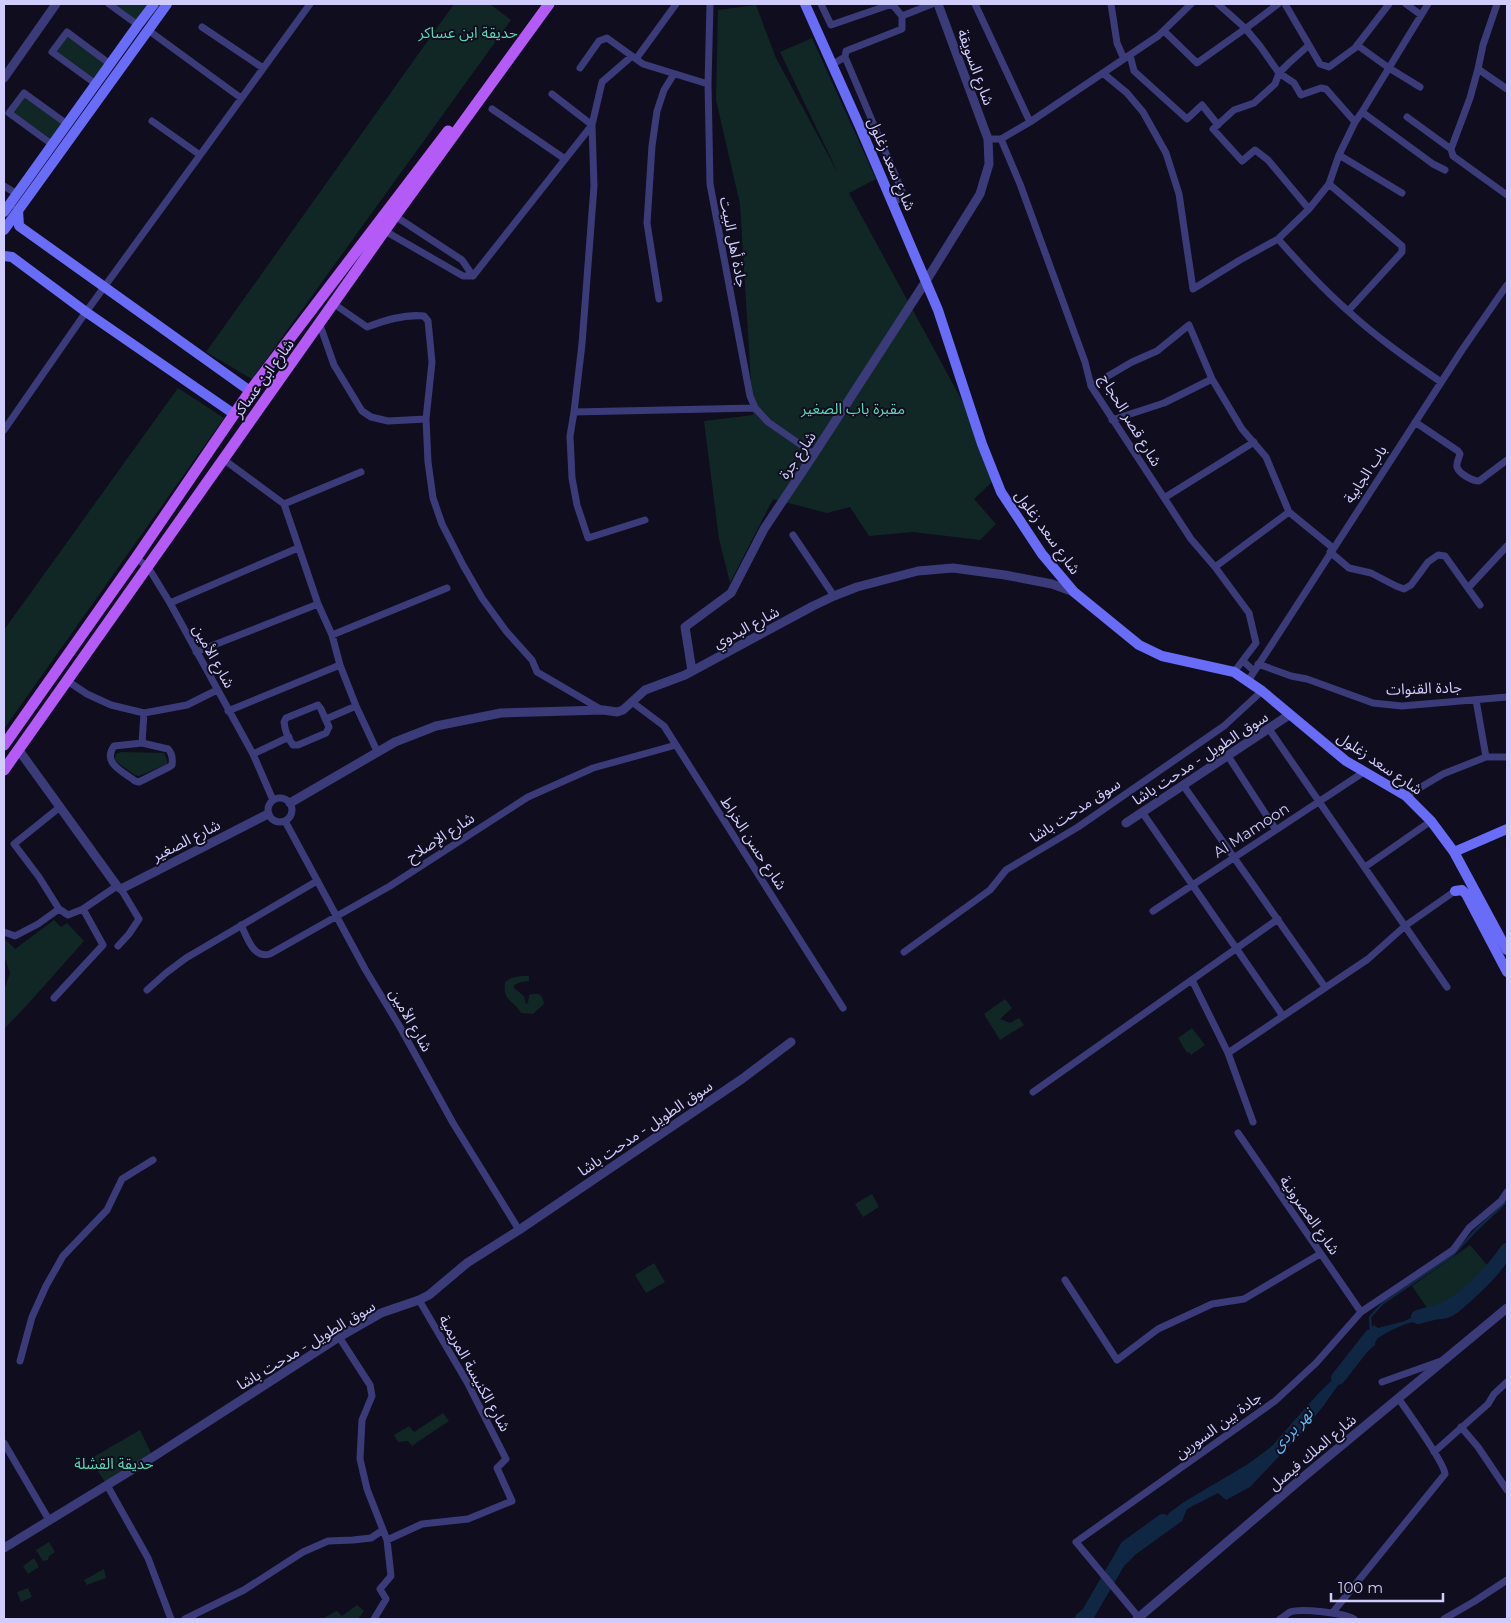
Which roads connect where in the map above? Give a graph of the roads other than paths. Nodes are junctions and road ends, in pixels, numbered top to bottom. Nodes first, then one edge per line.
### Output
1 (56, 4) edge
2 (109, 4) edge
3 (153, 4) edge
4 (167, 4) edge
5 (310, 4) edge
6 (543, 4) edge
7 (549, 4) edge
8 (676, 4) edge
9 (710, 4) edge
10 (805, 4) edge
11 (820, 4) edge
12 (932, 4) edge
13 (938, 4) edge
14 (976, 4) edge
15 (1111, 4) edge
16 (1192, 4) edge
17 (1218, 4) edge
18 (1278, 4) edge
19 (1285, 4) edge
20 (1390, 4) edge
21 (1406, 4) edge
22 (1428, 4) edge
23 (1496, 4) edge
24 (1421, 15) junction
25 (902, 16) junction
26 (138, 25) junction
27 (202, 27) dead end
28 (1245, 28) junction
29 (148, 30) junction
30 (1164, 31) junction
31 (1309, 45) junction
32 (1357, 45) junction
33 (634, 57) junction
34 (844, 57) junction
35 (1127, 57) junction
36 (110, 64) junction
37 (832, 64) junction
38 (263, 68) junction
39 (580, 68) dead end
40 (1389, 68) junction
41 (1478, 69) junction
42 (1279, 73) junction
43 (674, 74) junction
44 (1104, 74) junction
45 (4, 78) edge
46 (96, 84) junction
47 (708, 84) junction
48 (1420, 87) dead end
49 (1507, 89) edge
50 (552, 94) dead end
51 (241, 98) junction
52 (492, 109) dead end
53 (1362, 112) junction
54 (1407, 117) dead end
55 (152, 121) dead end
56 (1030, 122) junction
57 (1355, 122) junction
58 (67, 124) junction
59 (592, 125) junction
60 (1218, 125) junction
61 (988, 139) junction
62 (1001, 139) junction
63 (53, 145) junction
64 (1451, 149) junction
65 (200, 155) junction
66 (1339, 155) junction
67 (565, 159) junction
68 (1445, 170) dead end
69 (1329, 184) junction
70 (4, 186) edge
71 (1402, 193) dead end
72 (17, 194) junction
73 (1507, 195) edge
74 (893, 204) junction
75 (1309, 209) junction
76 (18, 210) junction
77 (4, 212) edge
78 (395, 216) junction
79 (4, 230) edge
80 (385, 230) junction
81 (1278, 239) junction
82 (4, 256) edge
83 (473, 276) junction
84 (926, 281) junction
85 (1507, 285) edge
86 (104, 287) junction
87 (659, 299) dead end
88 (334, 304) junction
89 (1348, 311) junction
90 (86, 312) junction
91 (320, 324) junction
92 (1212, 379) junction
93 (1441, 382) junction
94 (1091, 386) junction
95 (250, 391) junction
96 (755, 408) junction
97 (574, 412) junction
98 (234, 414) junction
99 (426, 419) junction
100 (1112, 420) junction
101 (1415, 422) junction
102 (4, 430) edge
103 (1254, 442) junction
104 (814, 454) junction
105 (224, 459) junction
106 (1507, 460) edge
107 (361, 472) dead end
108 (1164, 498) junction
109 (284, 504) junction
110 (1289, 512) junction
111 (645, 520) dead end
112 (793, 535) dead end
113 (1507, 546) edge
114 (298, 548) junction
115 (1332, 550) junction
116 (136, 558) junction
117 (148, 567) junction
118 (1215, 567) junction
119 (447, 588) dead end
120 (1468, 588) junction
121 (1074, 592) junction
122 (834, 596) junction
123 (170, 603) junction
124 (318, 604) junction
125 (1480, 604) dead end
126 (332, 635) junction
127 (196, 652) junction
128 (1242, 661) junction
129 (1258, 664) junction
130 (340, 665) junction
131 (692, 671) junction
132 (1254, 671) junction
133 (1234, 672) junction
134 (66, 680) junction
135 (1248, 681) junction
136 (217, 690) junction
137 (1262, 691) junction
138 (1507, 697) edge
139 (1476, 700) junction
140 (632, 702) junction
141 (356, 706) junction
142 (228, 710) junction
143 (603, 710) junction
144 (144, 713) junction
145 (1289, 716) junction
146 (326, 719) junction
147 (1269, 729) junction
148 (289, 737) junction
149 (142, 743) junction
150 (4, 745) edge
151 (676, 745) junction
152 (18, 749) junction
153 (377, 751) junction
154 (254, 754) junction
155 (1228, 756) junction
156 (1486, 757) junction
157 (1507, 757) edge
158 (4, 770) edge
159 (1364, 772) junction
160 (1183, 785) junction
161 (1406, 796) junction
162 (273, 800) junction
163 (1319, 802) junction
164 (290, 804) junction
165 (60, 807) junction
166 (1142, 812) junction
167 (268, 814) junction
168 (285, 821) junction
169 (1432, 821) junction
170 (1126, 823) dead end
171 (1276, 830) junction
172 (1507, 830) edge
173 (1454, 852) junction
174 (1234, 858) junction
175 (1365, 867) junction
176 (317, 881) junction
177 (1192, 885) junction
178 (119, 887) junction
179 (1455, 892) joint
180 (58, 909) junction
181 (83, 909) junction
182 (1153, 911) dead end
183 (337, 916) junction
184 (1278, 919) junction
185 (241, 925) junction
186 (1405, 926) junction
187 (4, 932) edge
188 (118, 946) dead end
189 (1237, 949) junction
190 (1507, 950) edge
191 (904, 952) dead end
192 (1507, 972) edge
193 (1192, 980) junction
194 (1325, 987) junction
195 (1447, 987) dead end
196 (148, 990) dead end
197 (54, 998) dead end
198 (843, 1008) dead end
199 (1283, 1016) junction
200 (791, 1042) dead end
201 (1228, 1053) junction
202 (1032, 1092) dead end
203 (1253, 1122) dead end
204 (1238, 1133) dead end
205 (153, 1160) dead end
206 (1507, 1192) edge
207 (519, 1230) junction
208 (1320, 1254) junction
209 (1066, 1280) dead end
210 (419, 1300) junction
211 (1507, 1308) edge
212 (1361, 1312) junction
213 (339, 1337) junction
214 (1446, 1359) junction
215 (20, 1361) dead end
216 (1382, 1382) dead end
217 (1507, 1382) edge
218 (1398, 1398) junction
219 (1461, 1427) junction
220 (4, 1443) edge
221 (1434, 1452) junction
222 (107, 1485) junction
223 (1507, 1490) edge
224 (49, 1520) junction
225 (383, 1530) junction
226 (387, 1540) junction
227 (4, 1548) edge
228 (1507, 1580) edge
229 (1333, 1612) junction
230 (171, 1619) edge
231 (185, 1619) edge
232 (374, 1619) edge
233 (1138, 1619) edge
234 (1280, 1619) edge
235 (1354, 1619) edge
236 (1444, 1619) edge

1 - 45 street
2 - 26 street
3 - 26 main road
4 - 29 main road
5 - 38 street
6 - 95 main road, شارع ابن عساكر
7 - 78 main road, شارع ابن عساكر
8 - 33 street
9 - 47 street, جادة أهل البيت
10 - 37 main road, شارع سعد زغلول
11 - 25 street
12 - 25 street
13 - 61 street, شارع السويقة
14 - 56 street
15 - 35 street
16 - 30 street
17 - 28 street
18 - 28 street
19 - 31 street
20 - 32 street
21 - 24 street
22 - 24 street
23 - 41 street
24 - 40 street
25 - 34 street
26 - 36 main road
27 - 38 street
28 - 30 street
28 - 42 street
29 - 51 street
29 - 76 main road
30 - 35 street
31 - 32 street
31 - 42 street
32 - 40 street
33 - 39 street
33 - 43 street
33 - 59 street
34 - 37 street
34 - 74 street
35 - 44 street
35 - 60 street
36 - 46 main road
36 - 46 street
37 - 74 main road, شارع سعد زغلول
38 - 51 street
40 - 48 street
40 - 53 street
41 - 49 street
41 - 64 street
42 - 57 street
42 - 60 street
43 - 47 street
43 - 87 street
44 - 56 street
44 - 81 street
46 - 58 main road
47 - 96 street, جادة أهل البيت
50 - 59 street
51 - 65 street
52 - 67 street
53 - 57 street
53 - 68 street
54 - 64 street
55 - 65 street
56 - 62 street
57 - 66 street
58 - 63 main road
58 - 63 street
59 - 67 street
59 - 97 street
60 - 75 street
61 - 62 street
61 - 84 street, شارع جرة
62 - 94 street, شارع قصر الحجاج
63 - 72 main road
64 - 73 street
65 - 86 street
66 - 69 street
66 - 71 street
67 - 83 street
69 - 75 street
69 - 89 street
70 - 72 street
72 - 77 main road
74 - 84 main road, شارع سعد زغلول
75 - 81 street
76 - 79 main road
76 - 86 main road
78 - 80 main road, شارع ابن عساكر
78 - 83 street
80 - 83 street
80 - 88 main road, شارع ابن عساكر
81 - 89 street
82 - 90 main road
84 - 104 street, شارع جرة
84 - 121 main road, شارع سعد زغلول
85 - 93 street, باب الجابية
86 - 90 street
86 - 95 main road
88 - 91 main road, شارع ابن عساكر
88 - 99 street
89 - 93 street
90 - 98 main road
90 - 102 street
91 - 99 street
91 - 105 main road, شارع ابن عساكر
92 - 94 street
92 - 100 street
92 - 103 street
93 - 101 street, باب الجابية
94 - 100 street, شارع قصر الحجاج
95 - 98 main road, شارع ابن عساكر
96 - 97 street
96 - 104 street, جادة أهل البيت
97 - 111 street
98 - 116 main road, شارع ابن عساكر
99 - 143 street
100 - 108 street, شارع قصر الحجاج
101 - 106 street
101 - 115 street, باب الجابية
103 - 108 street
103 - 110 street
104 - 131 street, شارع جرة
105 - 109 street
105 - 117 main road, شارع ابن عساكر
107 - 109 street
108 - 118 street, شارع قصر الحجاج
109 - 114 street
110 - 115 street
110 - 118 street
112 - 122 street
113 - 120 street
114 - 123 street
114 - 124 street
115 - 120 street
115 - 129 street, باب الجابية
116 - 117 street, شارع الأمين
116 - 150 main road, شارع ابن عساكر
117 - 123 street, شارع الأمين
117 - 134 main road, شارع ابن عساكر
118 - 128 street, شارع قصر الحجاج
119 - 126 street
120 - 125 street
121 - 122 street, شارع البدوي
121 - 133 main road, شارع سعد زغلول
122 - 131 street, شارع البدوي
123 - 127 street, شارع الأمين
124 - 126 street
124 - 127 street
126 - 130 street
127 - 136 street, شارع الأمين
128 - 132 street
128 - 133 street, شارع قصر الحجاج
129 - 132 street, باب الجابية
129 - 139 street, جادة القنوات
130 - 141 street
130 - 142 street
131 - 140 street, شارع البدوي
132 - 135 street, باب الجابية
133 - 135 main road, شارع سعد زغلول
134 - 144 street
134 - 152 main road, شارع ابن عساكر
135 - 137 main road, شارع سعد زغلول
136 - 142 street, شارع الأمين
136 - 144 street
137 - 145 main road, شارع سعد زغلول
137 - 191 street, سوق مدحت باشا
138 - 139 street, جادة القنوات
139 - 156 street
140 - 143 street, شارع البدوي
140 - 151 street, شارع حسن الخراط
141 - 146 street
141 - 153 street
142 - 154 street, شارع الأمين
143 - 153 street, شارع البدوي
144 - 149 street
145 - 147 street, سوق الطويل - مدحت باشا
145 - 159 main road, شارع سعد زغلول
146 - 148 street
146 - 148 street
147 - 155 street, سوق الطويل - مدحت باشا
147 - 163 street
148 - 154 street
149 - 149 street
151 - 183 street, شارع الإصلاح
151 - 198 street, شارع حسن الخراط
152 - 158 main road, شارع ابن عساكر
152 - 165 street
153 - 164 street
154 - 162 street, شارع الأمين
155 - 160 street, سوق الطويل - مدحت باشا
155 - 171 street
156 - 157 street
156 - 161 street
159 - 161 main road, شارع سعد زغلول
159 - 163 street, Al Mamoon
160 - 166 street, سوق الطويل - مدحت باشا
160 - 174 street
161 - 169 main road, شارع سعد زغلول
162 - 164 street
162 - 167 street
163 - 171 street, Al Mamoon
163 - 175 street
164 - 168 street
165 - 178 street
165 - 180 street
166 - 170 street, سوق الطويل - مدحت باشا
166 - 177 street
167 - 168 street
167 - 178 street, شارع الصغير
168 - 176 street, شارع الأمين
169 - 173 main road, شارع سعد زغلول
169 - 175 street
171 - 174 street, Al Mamoon
172 - 173 main road
173 - 190 main road, شارع سعد زغلول
174 - 177 street, Al Mamoon
174 - 184 street
175 - 186 street
176 - 183 street, شارع الأمين
176 - 185 street
177 - 182 street, Al Mamoon
177 - 189 street
178 - 181 street
178 - 188 street
179 - 186 street
179 - 192 main road
180 - 181 street
180 - 187 street
181 - 197 street
183 - 185 street, شارع الإصلاح
183 - 207 street, شارع الأمين
184 - 189 street
184 - 194 street
185 - 196 street
186 - 194 street
186 - 195 street
189 - 193 street
189 - 199 street
193 - 201 street
193 - 202 street
194 - 199 street
199 - 201 street
200 - 207 street, سوق الطويل - مدحت باشا
201 - 203 street
204 - 208 street, شارع العصرونية
205 - 215 street
206 - 212 street, جادة بين السورين
207 - 210 street, سوق الطويل - مدحت باشا
208 - 209 street
208 - 212 street, شارع العصرونية
210 - 213 street, سوق الطويل - مدحت باشا
210 - 226 street, شارع الكنيسة المريمية
211 - 214 street, شارع الملك فيصل
212 - 233 street, جادة بين السورين
213 - 222 street, سوق الطويل - مدحت باشا
213 - 225 street
214 - 216 street
214 - 218 street, شارع الملك فيصل
217 - 219 street
218 - 221 street
218 - 233 street, شارع الملك فيصل
219 - 221 street
219 - 223 street
220 - 224 street
221 - 229 street
222 - 224 street, سوق الطويل - مدحت باشا
222 - 230 street
224 - 227 street, سوق الطويل - مدحت باشا
225 - 226 street
225 - 231 street
226 - 232 street
228 - 236 street
229 - 234 street
229 - 235 street

